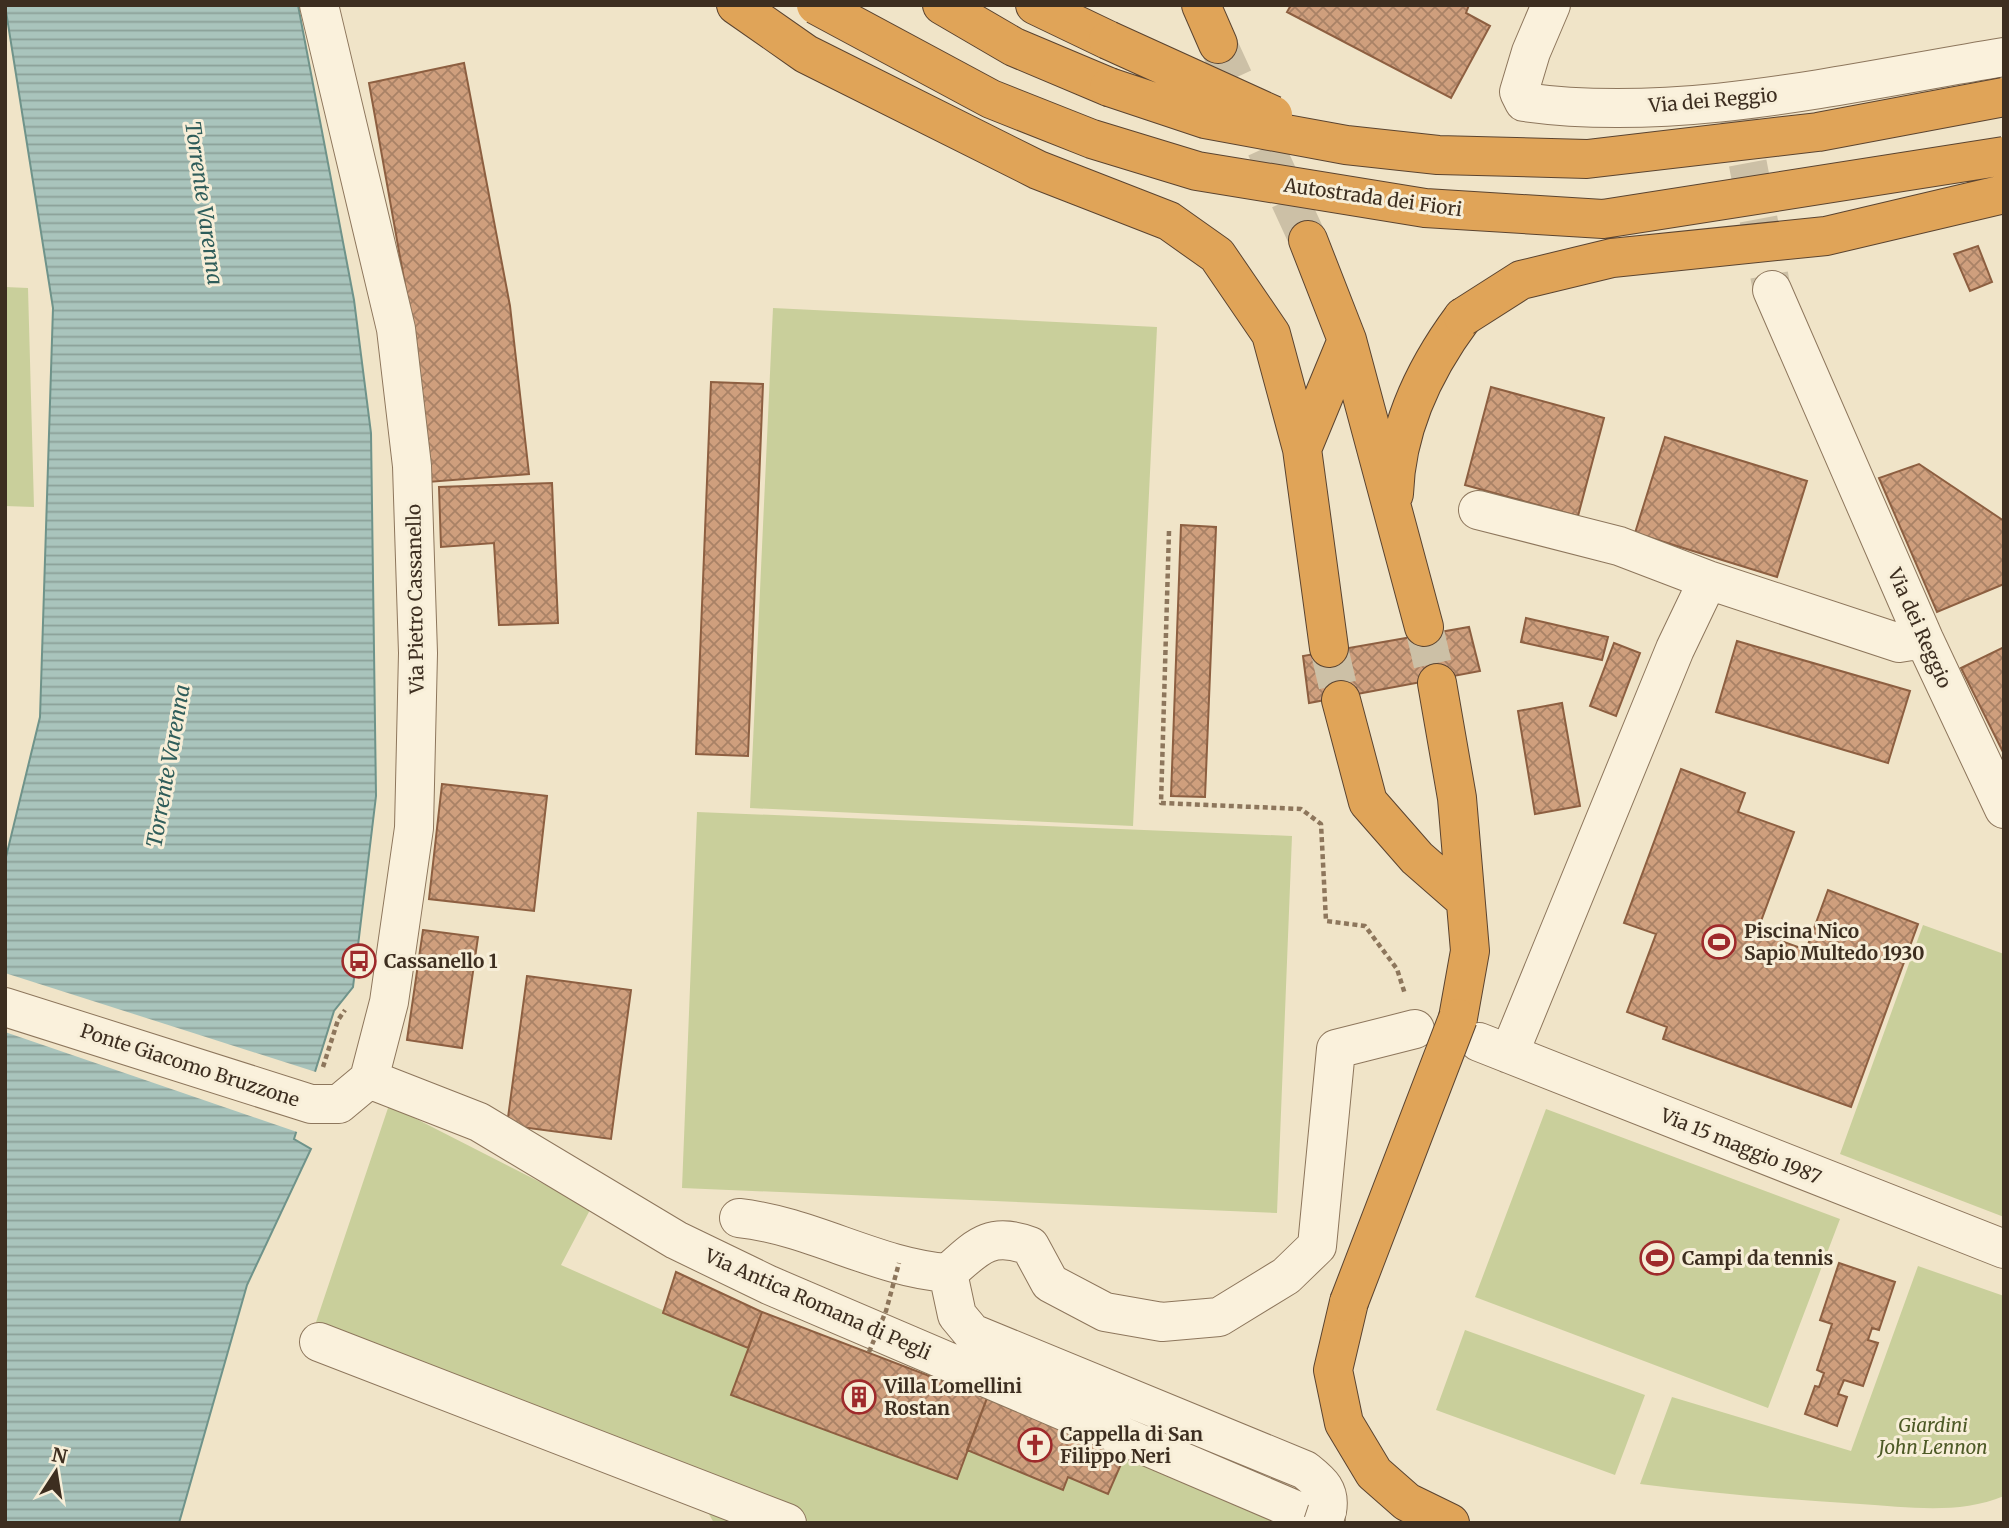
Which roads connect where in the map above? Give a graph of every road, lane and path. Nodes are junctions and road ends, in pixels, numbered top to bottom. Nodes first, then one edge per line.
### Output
1 (320, 5) edge
2 (736, 5) edge
3 (816, 5) edge
4 (942, 5) edge
5 (1035, 5) edge
6 (1201, 5) edge
7 (1552, 5) edge
8 (1218, 44) tunnel mouth
9 (2004, 57) edge
10 (2004, 97) edge
11 (1346, 145) junction
12 (2004, 156) edge
13 (2004, 194) edge
14 (1308, 240) tunnel mouth
15 (1772, 290) tunnel mouth
16 (1347, 340) junction
17 (1302, 449) junction
18 (1478, 510) dead end
19 (1394, 517) junction
20 (1169, 531) dead end
21 (1708, 580) junction
22 (1424, 627) tunnel mouth
23 (1924, 639) junction
24 (1329, 648) tunnel mouth
25 (1437, 683) tunnel mouth
26 (1341, 700) tunnel mouth
27 (2004, 809) edge
28 (1465, 900) junction
29 (5, 1007) edge
30 (1415, 1029) joint
31 (1495, 1044) junction
32 (369, 1079) junction
33 (739, 1219) dead end
34 (2004, 1249) edge
35 (899, 1264) junction
36 (948, 1273) junction
37 (319, 1342) dead end
38 (869, 1352) dead end
39 (1325, 1519) edge
40 (787, 1523) edge
41 (1450, 1523) edge

1 - 32 street, Via Pietro Cassanello
2 - 17 highway
3 - 12 highway, Autostrada dei Fiori, bridge
4 - 11 highway, bridge
5 - 11 highway, bridge
6 - 8 highway
7 - 9 street, Via dei Reggio
10 - 11 highway, bridge
13 - 19 highway, bridge
14 - 16 highway
15 - 23 street, Via dei Reggio
16 - 17 highway
16 - 19 highway
17 - 24 highway
18 - 21 street
19 - 22 highway
20 - 30 path
21 - 23 street
21 - 31 street
23 - 27 street, Via dei Reggio
25 - 28 highway
26 - 28 highway
28 - 31 highway
29 - 32 street, Ponte Giacomo Bruzzone
30 - 36 street
31 - 34 street, Via 15 maggio 1987
31 - 41 highway, bridge
32 - 39 street, Via Antica Romana di Pegli
33 - 35 street
35 - 36 street
35 - 38 path, bridge
36 - 39 street
37 - 40 street

